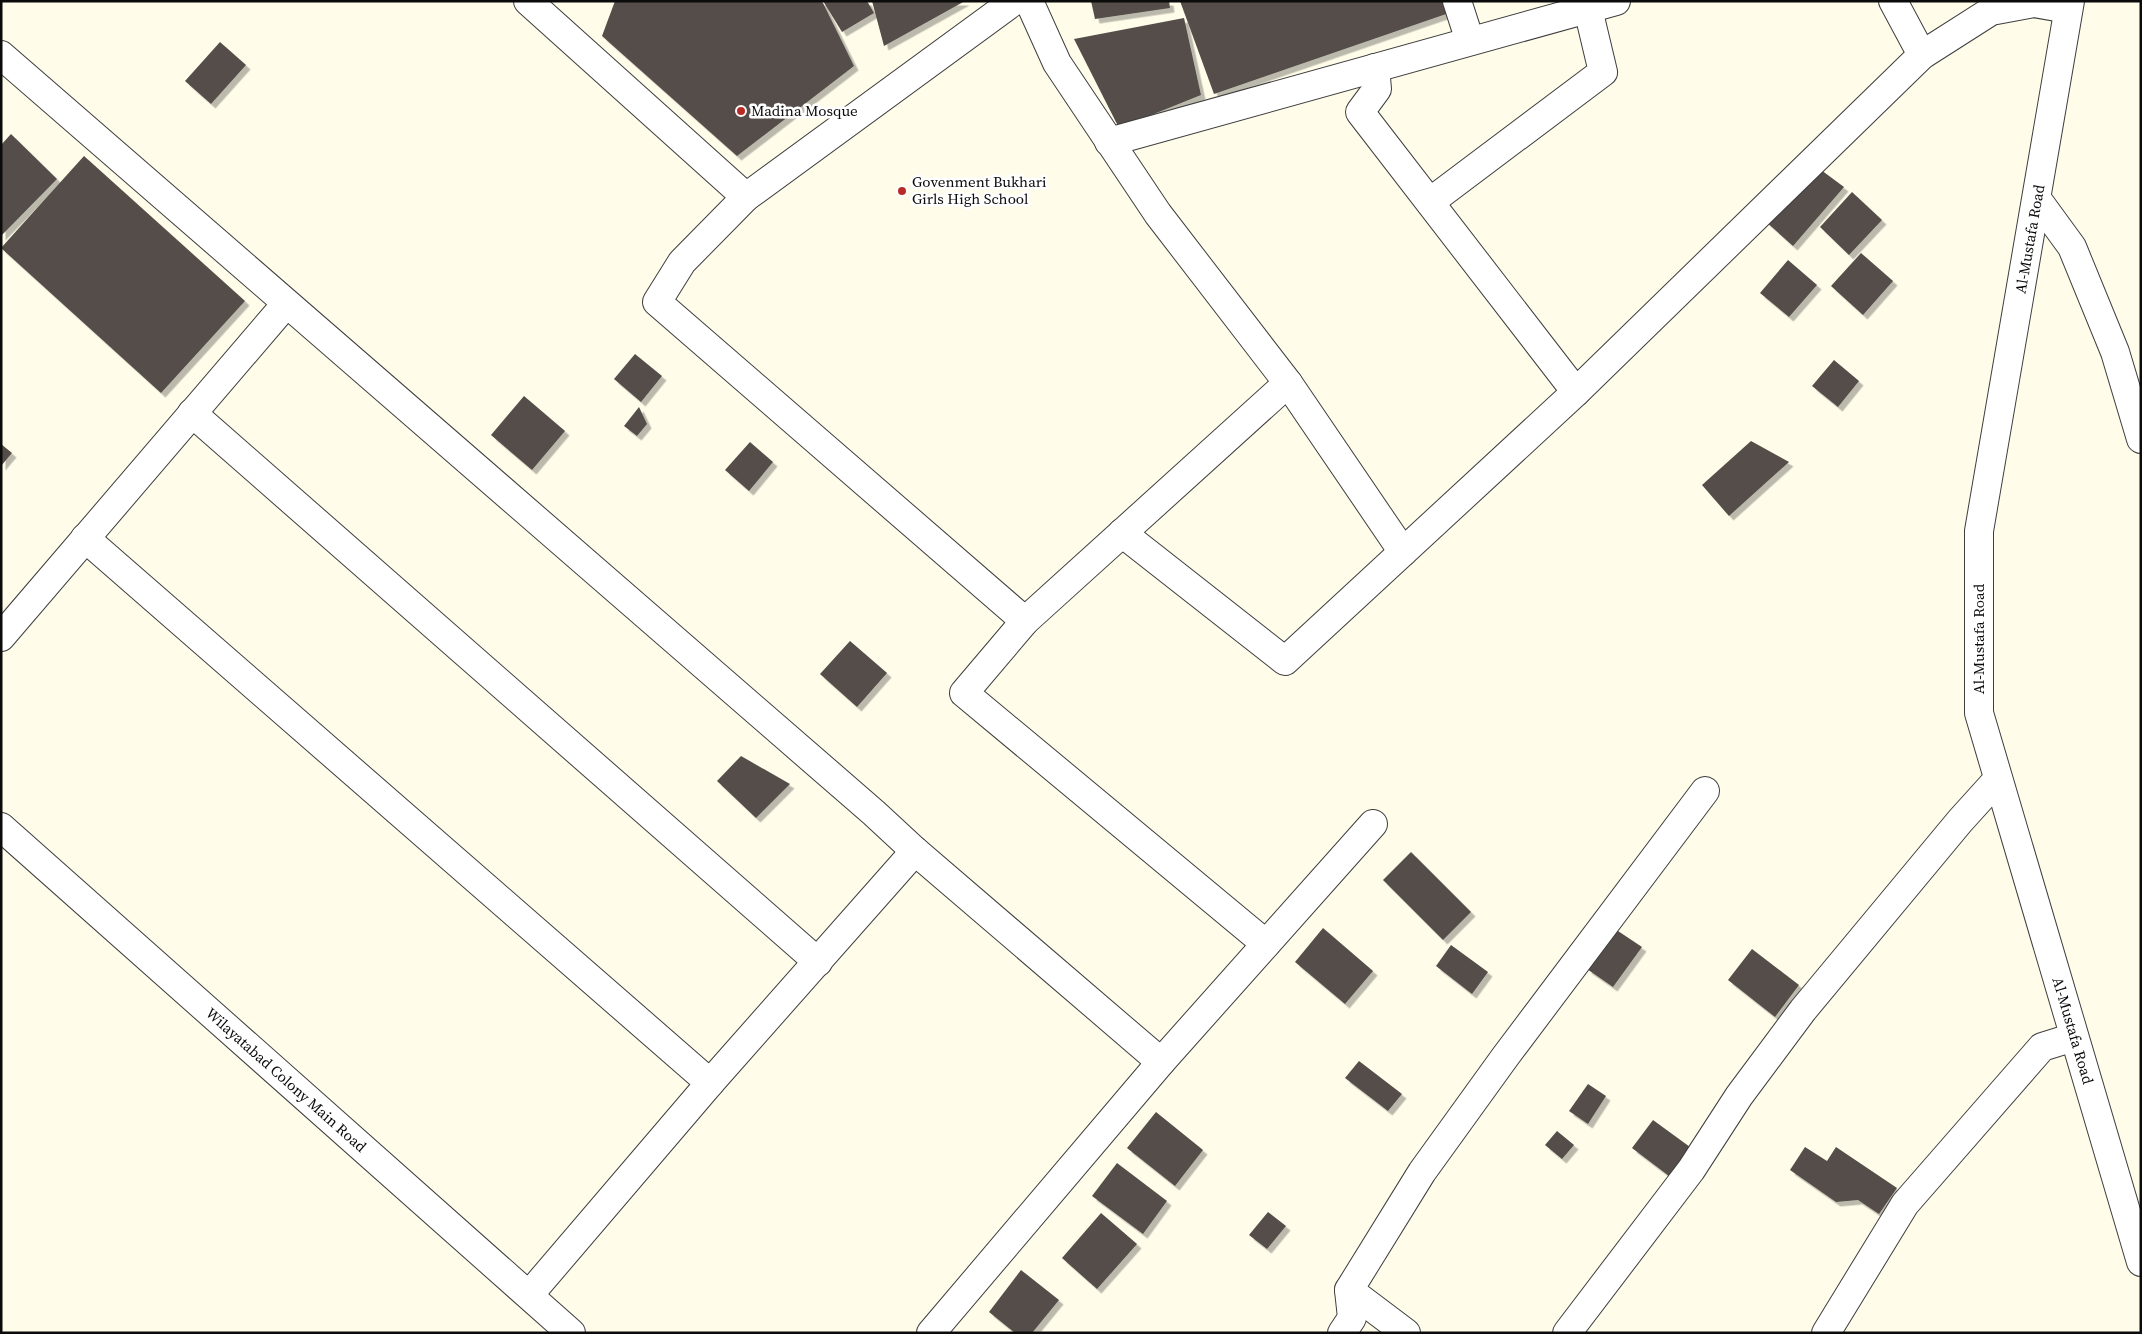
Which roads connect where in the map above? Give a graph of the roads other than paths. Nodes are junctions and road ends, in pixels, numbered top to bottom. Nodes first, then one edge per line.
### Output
1 (528, 1) edge
2 (1014, 1) edge
3 (1029, 1) edge
4 (1457, 1) edge
5 (1616, 1) edge
6 (1893, 1) edge
7 (2069, 5) edge
8 (1588, 9) junction
9 (1470, 42) junction
10 (1, 55) edge
11 (1922, 55) junction
12 (1374, 68) junction
13 (1109, 142) junction
14 (746, 197) junction
15 (2037, 199) junction
16 (1430, 202) junction
17 (286, 304) junction
18 (1288, 383) junction
19 (1576, 392) junction
20 (192, 413) junction
21 (2141, 439) edge
22 (1122, 533) junction
23 (84, 538) junction
24 (1403, 552) junction
25 (1025, 621) junction
26 (1, 637) edge
27 (1998, 779) junction
28 (1705, 791) dead end
29 (1372, 824) dead end
30 (1, 828) edge
31 (915, 851) junction
32 (1266, 944) junction
33 (818, 962) junction
34 (2074, 1037) junction
35 (1161, 1062) junction
36 (710, 1083) junction
37 (2141, 1262) edge
38 (1349, 1290) junction
39 (529, 1295) junction
40 (942, 1329) edge
41 (571, 1333) edge
42 (1342, 1333) edge
43 (1406, 1333) edge
44 (1567, 1333) edge
45 (1826, 1333) edge

1 - 14 street
2 - 14 street
3 - 13 street
4 - 9 street
5 - 8 street
6 - 11 street
7 - 11 street
7 - 15 street, Al-Mustafa Road
8 - 9 street
8 - 16 street
9 - 12 street
10 - 17 street
11 - 19 street
12 - 13 street
12 - 16 street
13 - 18 street
14 - 25 street
15 - 21 street
15 - 27 street, Al-Mustafa Road
16 - 19 street
17 - 20 street
17 - 31 street
18 - 22 street
18 - 24 street
19 - 24 street
20 - 23 street
20 - 33 street
22 - 24 street
22 - 25 street
23 - 26 street
23 - 36 street
25 - 32 street
27 - 34 street, Al-Mustafa Road
27 - 44 street
28 - 38 street
29 - 32 street
30 - 39 street, Wilayatabad Colony Main Road
31 - 33 street
31 - 35 street
32 - 35 street
33 - 36 street
34 - 37 street, Al-Mustafa Road
34 - 45 street
35 - 40 street
36 - 39 street
38 - 42 street
38 - 43 street
39 - 41 street, Wilayatabad Colony Main Road

